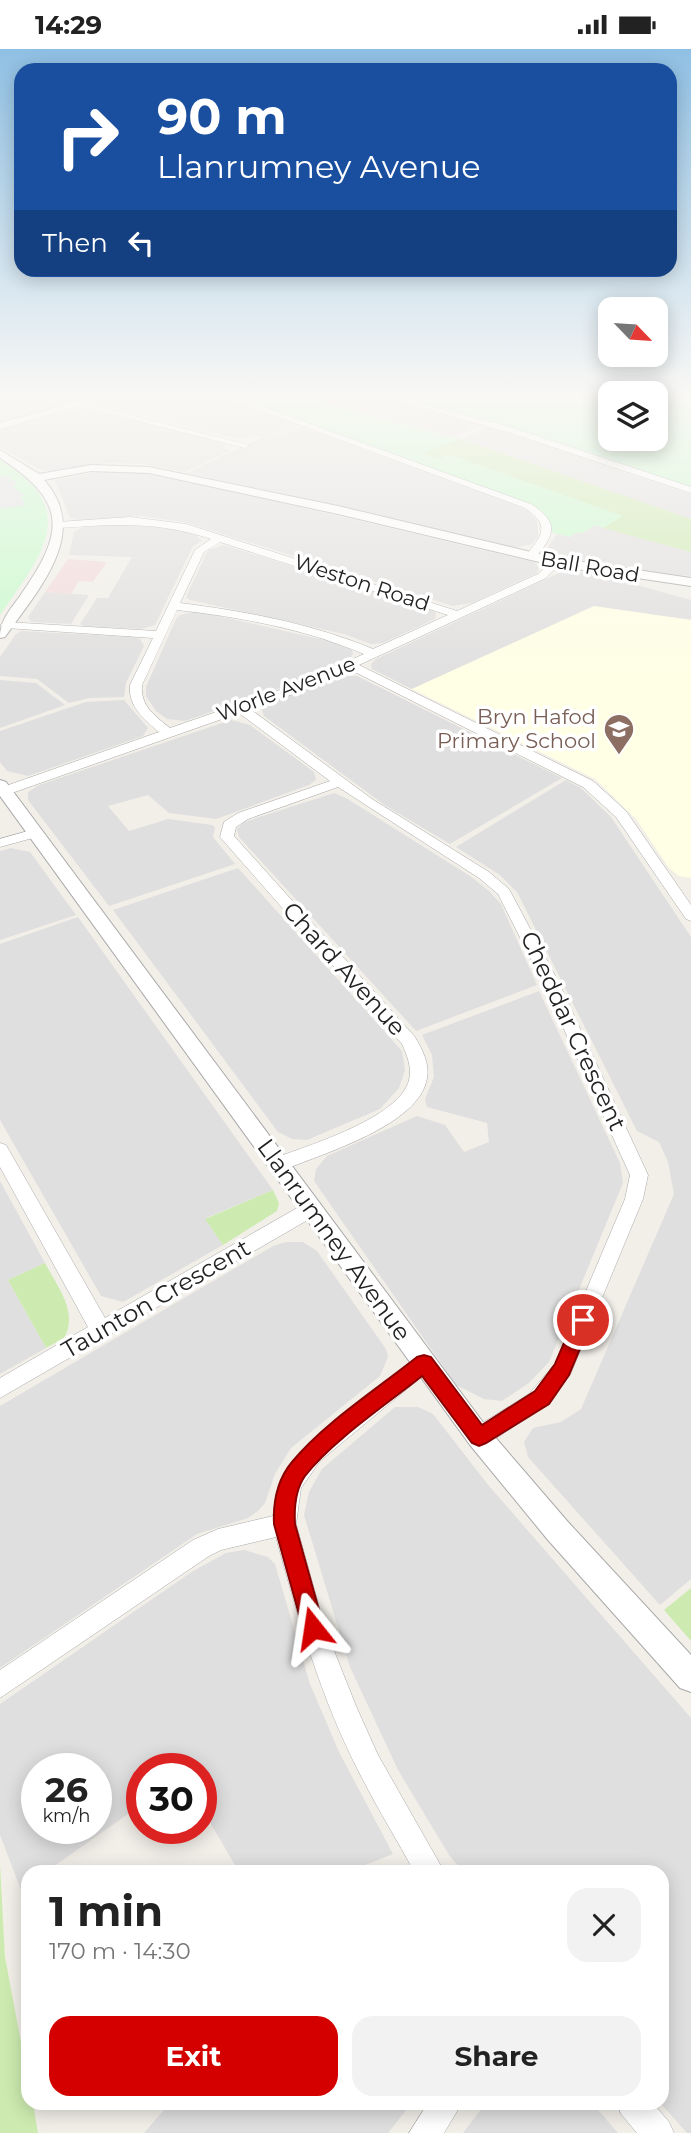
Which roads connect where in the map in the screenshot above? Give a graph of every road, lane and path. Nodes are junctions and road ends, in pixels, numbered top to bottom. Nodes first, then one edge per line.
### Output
1 (50, 494) edge
2 (263, 494) edge
3 (496, 494) edge
4 (60, 525) junction
5 (219, 538) junction
6 (530, 557) junction
7 (556, 562) junction
8 (691, 582) edge
9 (174, 606) junction
10 (458, 615) junction
11 (3, 629) edge
12 (159, 635) junction
13 (374, 654) junction
14 (350, 665) junction
15 (240, 708) junction
16 (168, 733) junction
17 (338, 782) junction
18 (2, 788) edge
19 (35, 833) junction
20 (0, 843) edge
21 (691, 884) edge
22 (672, 889) junction
23 (691, 916) edge
24 (0, 1150) edge
25 (279, 1164) junction
26 (311, 1209) junction
27 (100, 1331) junction
28 (424, 1363) junction
29 (0, 1389) edge
30 (479, 1437) junction
31 (284, 1524) junction
32 (691, 1677) edge
33 (0, 1685) edge
34 (426, 1865) edge
35 (442, 2110) edge
36 (638, 2110) edge
37 (425, 2133) edge
38 (658, 2133) edge

1 - 4 street
2 - 6 street, Ball Road
3 - 6 street
4 - 5 street, Weston Road
4 - 11 street
5 - 9 street
5 - 10 street, Weston Road
6 - 7 street, Ball Road
7 - 8 street, Ball Road
7 - 10 street, Worle Avenue
9 - 12 street
9 - 13 street
10 - 13 street, Worle Avenue
11 - 12 street
12 - 16 street
13 - 14 street, Worle Avenue
14 - 15 street, Worle Avenue
14 - 22 street
15 - 16 street, Worle Avenue
15 - 17 street, Cheddar Crescent
16 - 18 street, Worle Avenue
17 - 25 street, Chard Avenue
17 - 30 street, Cheddar Crescent
18 - 19 street, Llanrumney Avenue
19 - 20 street
19 - 25 street, Llanrumney Avenue
21 - 22 street
22 - 23 street
24 - 27 street
25 - 26 street, Llanrumney Avenue
26 - 27 street, Taunton Crescent
26 - 28 street, Llanrumney Avenue
27 - 29 street, Taunton Crescent
28 - 30 street, Llanrumney Avenue
28 - 31 street
30 - 32 street, Llanrumney Avenue
31 - 33 street
31 - 34 street
35 - 37 street
36 - 38 street

